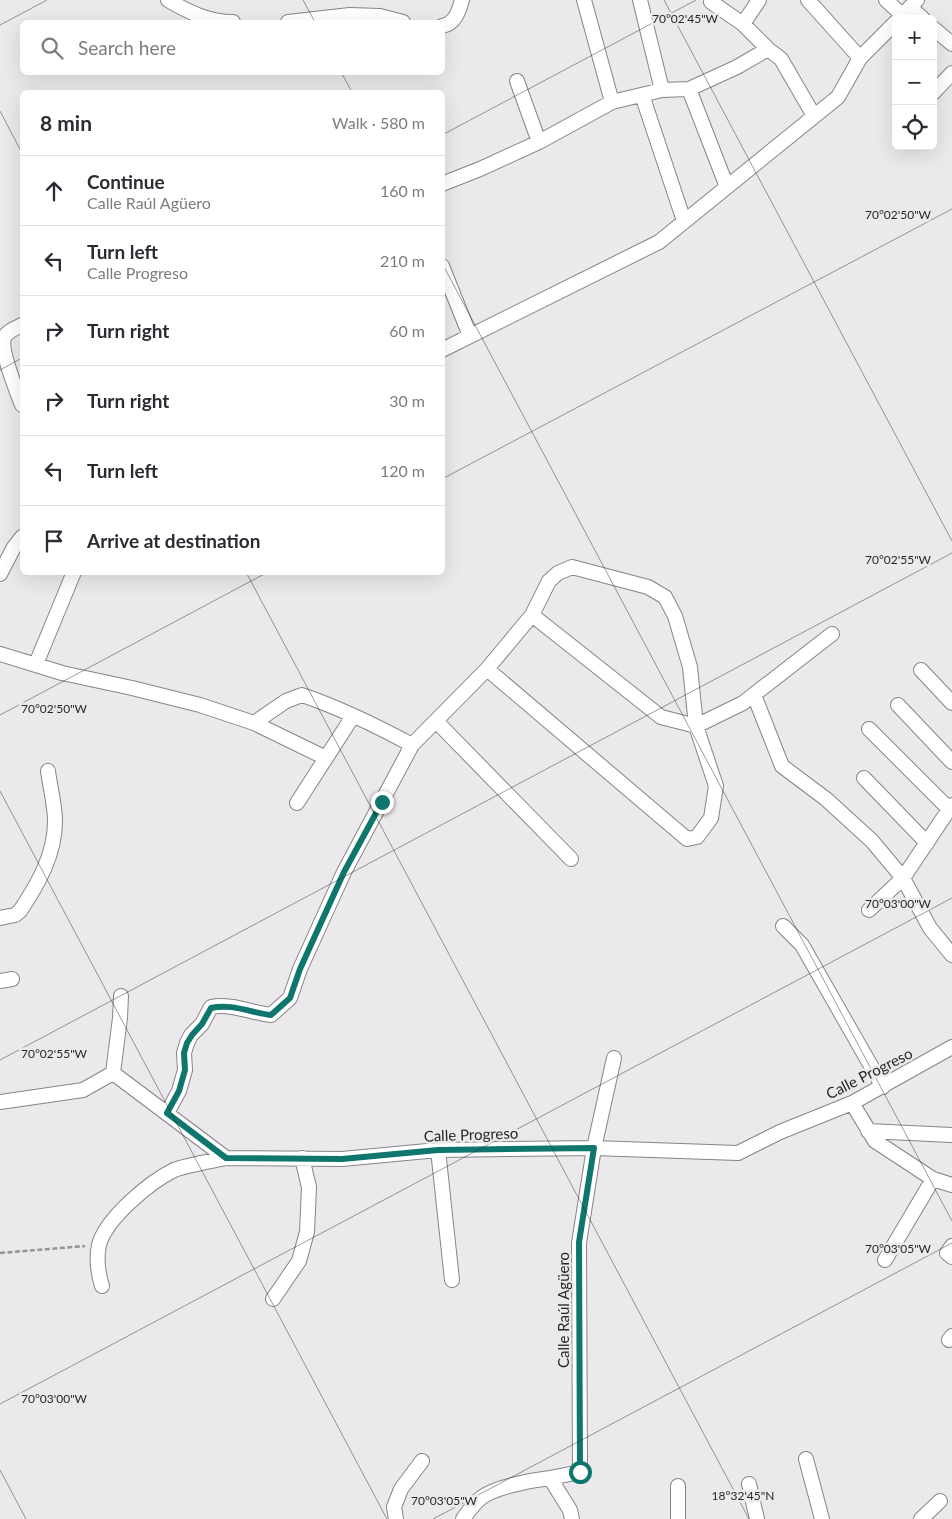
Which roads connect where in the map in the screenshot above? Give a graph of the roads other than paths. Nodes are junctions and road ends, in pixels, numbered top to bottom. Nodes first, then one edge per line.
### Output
1 (168, 0) edge
2 (462, 0) edge
3 (584, 0) edge
4 (640, 0) edge
5 (759, 0) edge
6 (808, 0) edge
7 (886, 0) edge
8 (711, 2) dead end
9 (905, 13) edge
10 (213, 20) edge
11 (311, 20) edge
12 (395, 20) edge
13 (743, 24) junction
14 (445, 25) edge
15 (937, 31) edge
16 (952, 44) edge
17 (768, 49) junction
18 (860, 58) junction
19 (952, 73) edge
20 (517, 80) dead end
21 (937, 88) edge
22 (689, 89) junction
23 (662, 90) junction
24 (642, 95) junction
25 (612, 102) junction
26 (814, 116) junction
27 (539, 142) junction
28 (445, 183) edge
29 (727, 187) junction
30 (684, 221) junction
31 (445, 274) edge
32 (20, 326) edge
33 (470, 336) junction
34 (445, 348) edge
35 (20, 400) edge
36 (20, 540) edge
37 (0, 574) edge
38 (73, 575) edge
39 (532, 615) junction
40 (832, 634) dead end
41 (0, 654) edge
42 (36, 664) junction
43 (487, 669) junction
44 (921, 670) dead end
45 (754, 695) junction
46 (898, 704) dead end
47 (952, 704) edge
48 (353, 716) junction
49 (436, 721) junction
50 (254, 723) junction
51 (696, 726) junction
52 (869, 729) dead end
53 (412, 745) junction
54 (326, 758) junction
55 (952, 762) edge
56 (48, 770) dead end
57 (864, 778) dead end
58 (297, 803) dead end
59 (951, 807) edge
60 (926, 843) junction
61 (572, 859) dead end
62 (903, 878) junction
63 (869, 910) dead end
64 (0, 918) edge
65 (782, 926) dead end
66 (952, 955) edge
67 (121, 996) dead end
68 (952, 1048) edge
69 (614, 1058) dead end
70 (113, 1073) junction
71 (883, 1086) junction
72 (0, 1102) edge
73 (852, 1103) junction
74 (167, 1113) junction
75 (868, 1131) junction
76 (952, 1135) edge
77 (594, 1148) junction
78 (438, 1150) junction
79 (226, 1158) junction
80 (302, 1158) junction
81 (933, 1179) junction
82 (952, 1185) edge
83 (952, 1246) edge
84 (952, 1257) edge
85 (885, 1260) dead end
86 (452, 1280) dead end
87 (102, 1286) dead end
88 (274, 1299) dead end
89 (806, 1459) dead end
90 (422, 1461) dead end
91 (550, 1478) junction
92 (749, 1484) dead end
93 (678, 1486) dead end
94 (940, 1501) dead end
95 (396, 1519) edge
96 (463, 1519) edge
97 (572, 1519) edge
98 (678, 1519) edge
99 (757, 1519) edge
100 (822, 1519) edge
101 (921, 1519) edge

1 - 10 street
2 - 14 street
3 - 25 street
4 - 23 street
5 - 13 street
6 - 18 street
7 - 9 street
8 - 13 street
9 - 18 street
11 - 12 street
13 - 17 street
15 - 16 street
17 - 22 street
17 - 26 street
18 - 26 street
19 - 21 street
20 - 27 street
22 - 23 street
22 - 29 street
23 - 24 street
24 - 25 street
24 - 30 street
25 - 27 street
26 - 29 street
27 - 28 street
29 - 30 street
30 - 33 street
31 - 33 street
32 - 35 street
33 - 34 street
36 - 37 street
38 - 42 street
39 - 43 street
39 - 51 street
39 - 51 street
40 - 45 street
41 - 42 street
42 - 50 street
43 - 49 street
43 - 51 street
44 - 47 street
45 - 51 street
45 - 62 street
46 - 55 street
48 - 50 street
48 - 53 street
48 - 54 street
49 - 53 street
49 - 61 street
50 - 54 street
52 - 59 street
53 - 74 street
54 - 58 street
56 - 64 street
57 - 60 street
59 - 60 street
60 - 62 street
62 - 63 street
62 - 66 street
65 - 71 street
67 - 70 street
68 - 71 street, Calle Progreso
69 - 77 street, Calle Raúl Agüero
70 - 72 street
70 - 74 street
71 - 73 street, Calle Progreso
73 - 75 street
73 - 77 street, Calle Progreso
74 - 79 street
75 - 76 street
75 - 81 street
77 - 78 street, Calle Progreso
77 - 91 street, Calle Raúl Agüero
78 - 80 street, Calle Progreso
78 - 86 street
79 - 80 street, Calle Progreso
79 - 87 street, Calle Progreso
80 - 88 street
81 - 82 street
81 - 85 street
83 - 84 street
89 - 100 street
90 - 95 street
91 - 96 street
91 - 97 street
92 - 99 street
93 - 98 street
94 - 101 street

